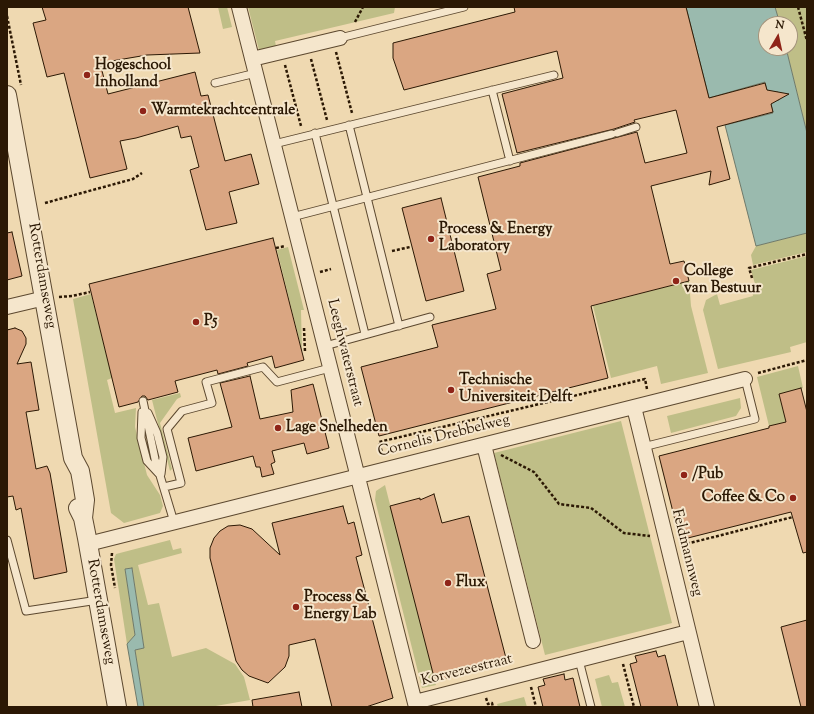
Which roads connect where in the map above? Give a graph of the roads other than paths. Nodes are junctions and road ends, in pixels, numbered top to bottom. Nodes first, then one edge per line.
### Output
1 (239, 7) edge
2 (464, 7) edge
3 (336, 38) joint
4 (252, 59) junction
5 (256, 73) junction
6 (554, 75) dead end
7 (215, 83) dead end
8 (492, 90) junction
9 (7, 94) edge
10 (352, 124) junction
11 (636, 127) dead end
12 (315, 133) junction
13 (274, 144) junction
14 (13, 161) edge
15 (510, 161) junction
16 (367, 198) junction
17 (333, 207) junction
18 (292, 217) junction
19 (53, 297) junction
20 (7, 307) edge
21 (430, 317) dead end
22 (399, 326) junction
23 (365, 334) junction
24 (325, 346) junction
25 (330, 368) junction
26 (745, 379) joint
27 (143, 401) dead end
28 (634, 407) junction
29 (643, 447) junction
30 (485, 451) junction
31 (358, 477) junction
32 (164, 487) junction
33 (174, 522) junction
34 (7, 540) edge
35 (88, 544) junction
36 (98, 600) junction
37 (688, 632) junction
38 (534, 641) dead end
39 (579, 660) junction
40 (416, 704) edge
41 (117, 707) edge
42 (591, 707) edge
43 (707, 707) edge

1 - 4 street, Leeghwaterstraat
2 - 3 lane
3 - 4 street
4 - 5 street, Leeghwaterstraat
5 - 7 lane
5 - 13 street, Leeghwaterstraat
6 - 8 lane
8 - 10 lane
8 - 15 lane
9 - 14 street, Rotterdamseweg
10 - 12 lane
10 - 16 lane
11 - 15 lane
12 - 13 lane
12 - 17 lane
13 - 18 street, Leeghwaterstraat
14 - 19 street, Rotterdamseweg
15 - 16 lane
16 - 17 lane
16 - 22 lane
17 - 18 lane
17 - 23 lane
18 - 24 street, Leeghwaterstraat
19 - 20 street
19 - 35 street, Rotterdamseweg
21 - 22 lane
22 - 23 lane
23 - 24 lane
24 - 25 street, Leeghwaterstraat
25 - 31 street, Leeghwaterstraat
25 - 32 lane
26 - 28 street, Cornelis Drebbelweg
26 - 29 lane
27 - 32 lane
28 - 29 street, Feldmannweg
28 - 30 street, Cornelis Drebbelweg
29 - 37 street, Feldmannweg
30 - 31 street, Cornelis Drebbelweg
30 - 38 street
31 - 33 street, Cornelis Drebbelweg
31 - 40 street, Leeghwaterstraat
32 - 33 lane
33 - 35 street, Cornelis Drebbelweg
34 - 36 lane
35 - 36 street, Rotterdamseweg
36 - 41 street, Rotterdamseweg
37 - 39 street, Korvezeestraat
37 - 43 street, Feldmannweg
39 - 40 street, Korvezeestraat
39 - 42 lane

